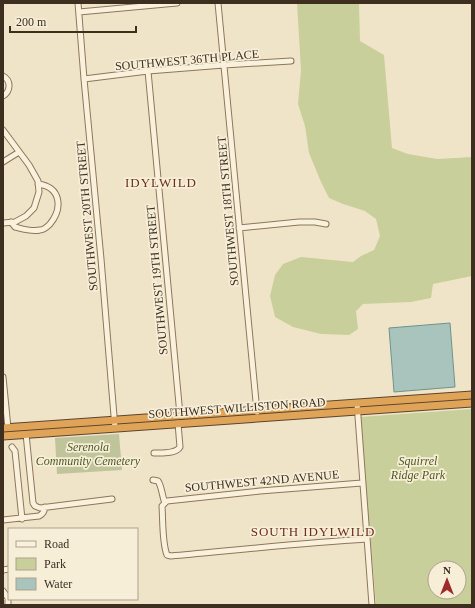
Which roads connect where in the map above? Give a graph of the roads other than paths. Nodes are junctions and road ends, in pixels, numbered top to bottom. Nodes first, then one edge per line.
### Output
1 (78, 3) edge
2 (177, 3) edge
3 (218, 3) edge
4 (79, 12) junction
5 (291, 61) dead end
6 (224, 65) junction
7 (148, 72) junction
8 (3, 76) edge
9 (84, 79) junction
10 (3, 96) edge
11 (3, 130) edge
12 (19, 152) junction
13 (3, 162) edge
14 (38, 184) junction
15 (11, 222) junction
16 (3, 223) edge
17 (326, 224) dead end
18 (239, 228) junction
19 (3, 376) edge
20 (472, 395) edge
21 (357, 403) junction
22 (472, 403) edge
23 (357, 411) junction
24 (257, 414) junction
25 (180, 415) junction
26 (115, 420) junction
27 (178, 423) junction
28 (5, 428) edge
29 (115, 428) junction
30 (26, 434) junction
31 (3, 436) edge
32 (12, 447) dead end
33 (154, 454) dead end
34 (153, 480) dead end
35 (362, 483) junction
36 (112, 499) dead end
37 (165, 502) junction
38 (45, 507) junction
39 (22, 519) junction
40 (3, 520) edge
41 (367, 539) junction
42 (3, 592) edge
43 (8, 605) edge
44 (372, 605) edge

1 - 4 street, SOUTHWEST 20TH STREET
2 - 4 street
3 - 6 street, SOUTHWEST 18TH STREET
4 - 9 street, SOUTHWEST 20TH STREET
5 - 6 street, SOUTHWEST 36TH PLACE
6 - 7 street, SOUTHWEST 36TH PLACE
6 - 18 street, SOUTHWEST 18TH STREET
7 - 9 street, SOUTHWEST 36TH PLACE
7 - 25 street, SOUTHWEST 19TH STREET
8 - 10 street
9 - 26 street, SOUTHWEST 20TH STREET
11 - 12 street
12 - 13 street
12 - 14 street
14 - 15 street
14 - 15 street
15 - 16 street
17 - 18 street
18 - 24 street, SOUTHWEST 18TH STREET
19 - 28 street
20 - 21 highway, SOUTHWEST WILLISTON ROAD
21 - 23 street
21 - 24 highway, SOUTHWEST WILLISTON ROAD
22 - 23 highway, SOUTHWEST WILLISTON ROAD
23 - 24 highway, SOUTHWEST WILLISTON ROAD
23 - 35 street
24 - 25 highway, SOUTHWEST WILLISTON ROAD
24 - 27 highway, SOUTHWEST WILLISTON ROAD
25 - 26 highway, SOUTHWEST WILLISTON ROAD
26 - 28 highway, SOUTHWEST WILLISTON ROAD
26 - 29 street, SOUTHWEST 20TH STREET
27 - 29 highway, SOUTHWEST WILLISTON ROAD
27 - 33 street
29 - 30 highway, SOUTHWEST WILLISTON ROAD
30 - 31 highway, SOUTHWEST WILLISTON ROAD
30 - 38 street
32 - 39 street
34 - 37 street
35 - 37 street, SOUTHWEST 42ND AVENUE
35 - 41 street
36 - 38 street
37 - 41 street
38 - 39 street
39 - 40 street
41 - 44 street
42 - 43 street

